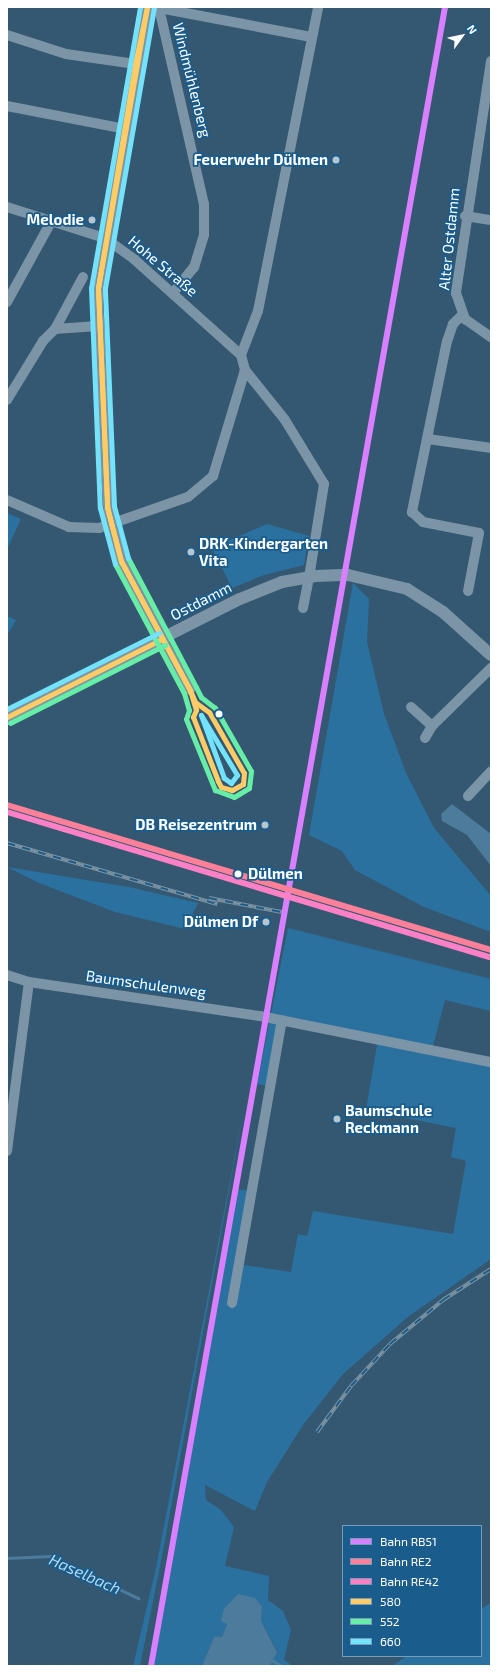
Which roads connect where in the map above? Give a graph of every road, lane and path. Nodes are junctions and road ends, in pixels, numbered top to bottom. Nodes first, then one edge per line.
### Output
1 (153, 7) edge
2 (318, 7) edge
3 (7, 35) edge
4 (311, 37) junction
5 (491, 60) edge
6 (135, 64) junction
7 (7, 106) edge
8 (125, 129) junction
9 (7, 206) edge
10 (465, 216) junction
11 (491, 220) edge
12 (51, 222) junction
13 (105, 238) junction
14 (83, 277) dead end
15 (173, 293) junction
16 (7, 302) edge
17 (462, 315) junction
18 (98, 326) junction
19 (55, 329) junction
20 (491, 337) edge
21 (241, 355) junction
22 (245, 370) junction
23 (7, 400) edge
24 (428, 439) junction
25 (491, 448) edge
26 (7, 500) edge
27 (110, 524) junction
28 (468, 591) dead end
29 (304, 608) dead end
30 (162, 639) junction
31 (491, 655) edge
32 (491, 668) edge
33 (190, 690) dead end
34 (411, 707) dead end
35 (7, 717) edge
36 (432, 726) junction
37 (425, 738) dead end
38 (491, 771) edge
39 (468, 796) dead end
40 (7, 976) edge
41 (29, 982) junction
42 (282, 1020) junction
43 (491, 1062) edge
44 (7, 1151) edge
45 (232, 1303) dead end

1 - 4 street
1 - 6 street
1 - 15 street, Windmühlenberg
2 - 4 street
3 - 6 street
4 - 21 street
5 - 10 street, Alter Ostdamm
6 - 8 street
7 - 8 street
8 - 13 street
9 - 12 street, Hohe Straße
10 - 11 street
10 - 17 street, Alter Ostdamm
12 - 13 street, Hohe Straße
12 - 16 street
13 - 15 street, Hohe Straße
13 - 18 street
14 - 19 street
15 - 21 street, Hohe Straße
17 - 20 street
17 - 24 street
18 - 19 street
18 - 27 street
19 - 23 street
21 - 22 street
22 - 27 street
22 - 29 street, bridge
24 - 25 street
24 - 28 street
26 - 27 street
27 - 30 street
30 - 31 street, Ostdamm
30 - 33 street
30 - 35 street, Ostdamm
32 - 36 street
34 - 36 street
36 - 37 street
38 - 39 street
40 - 41 street, Baumschulenweg
41 - 42 street, Baumschulenweg
41 - 44 street
42 - 43 street, Baumschulenweg
42 - 45 street

